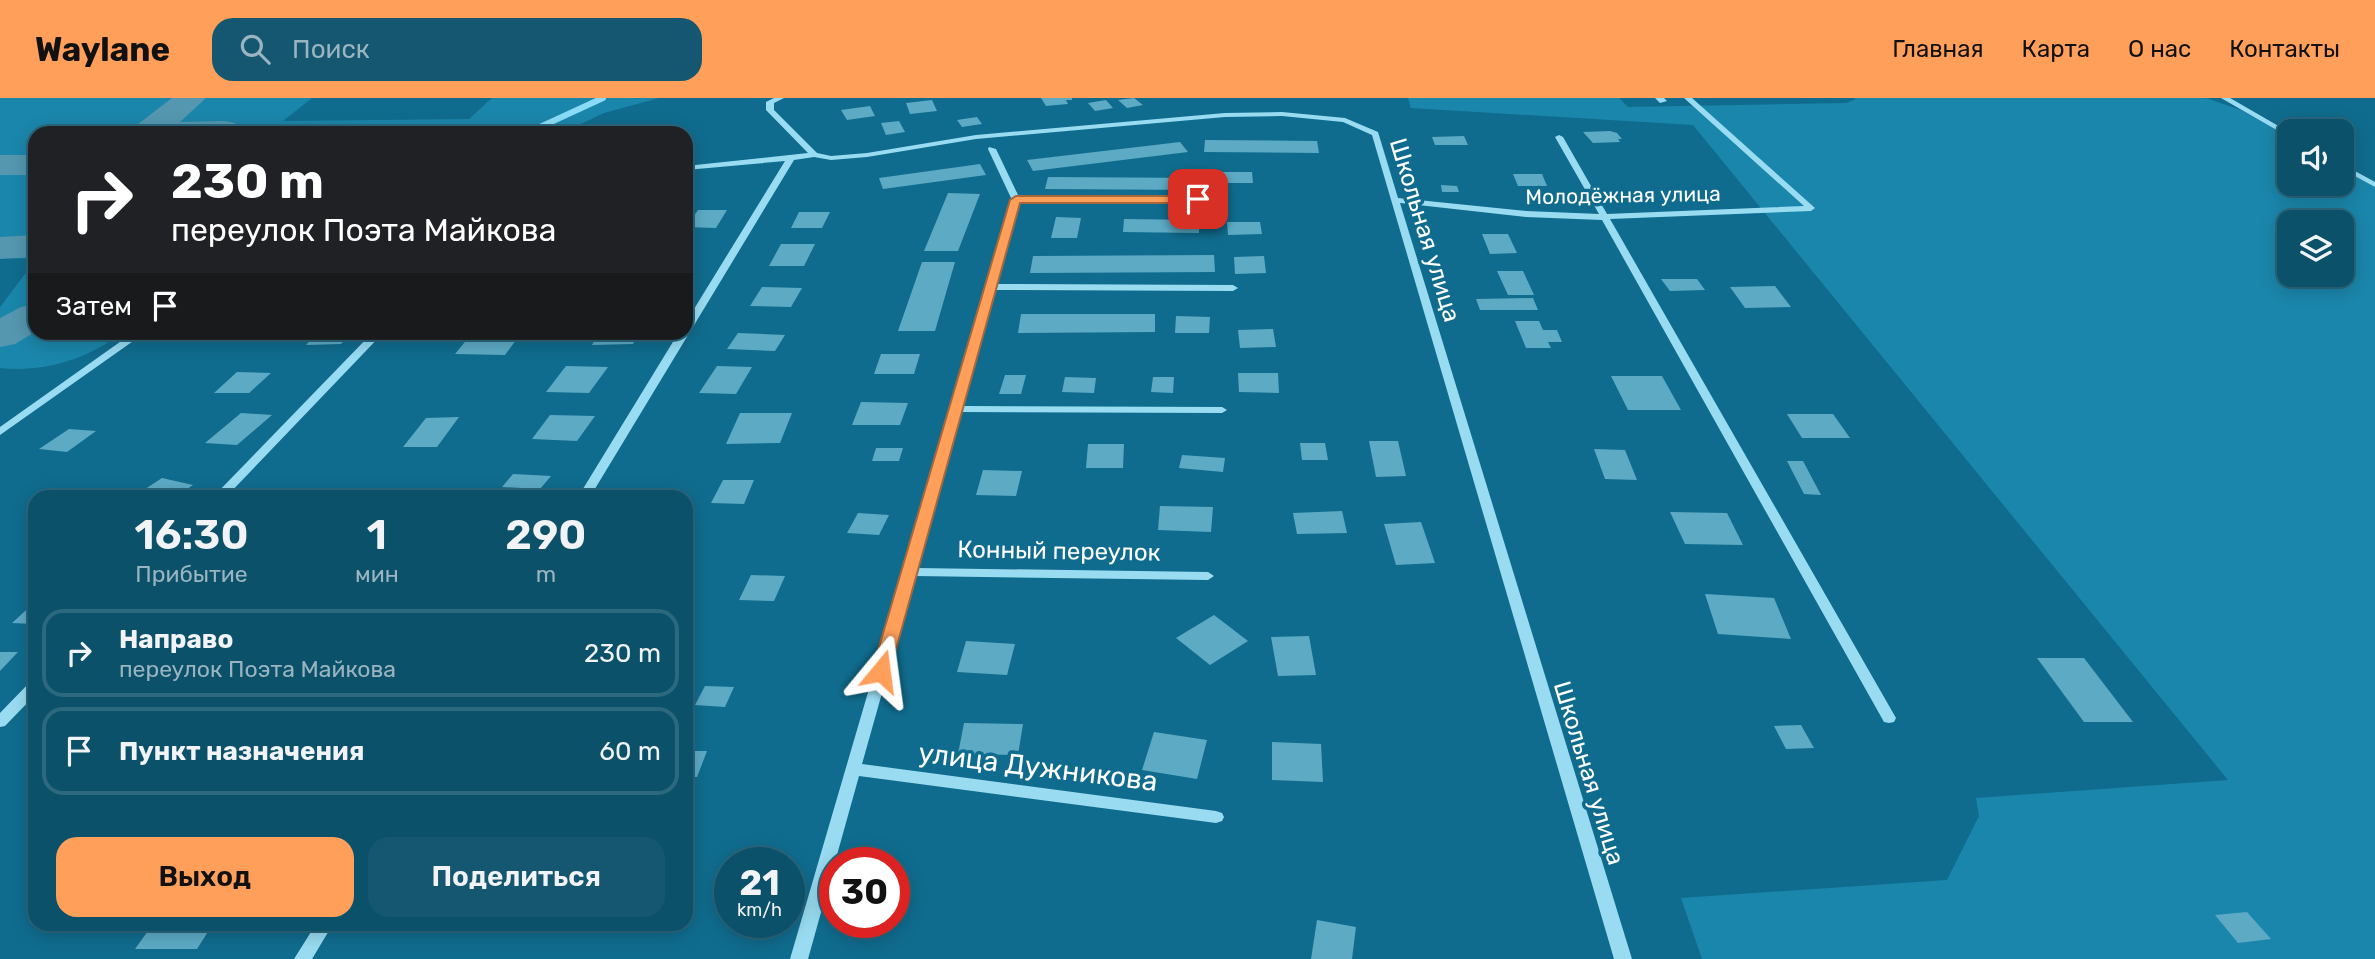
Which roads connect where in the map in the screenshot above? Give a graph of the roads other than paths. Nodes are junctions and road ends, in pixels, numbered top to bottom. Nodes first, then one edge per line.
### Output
1 (780, 98) edge
2 (1688, 98) edge
3 (2225, 98) edge
4 (2277, 128) edge
5 (1559, 137) dead end
6 (992, 149) dead end
7 (814, 155) junction
8 (791, 158) junction
9 (693, 167) edge
10 (2354, 173) edge
11 (2375, 185) edge
12 (1198, 199) dead end
13 (1016, 200) junction
14 (1394, 200) junction
15 (1603, 217) junction
16 (991, 287) junction
17 (1233, 288) dead end
18 (693, 318) edge
19 (130, 340) edge
20 (371, 340) edge
21 (680, 340) edge
22 (956, 410) junction
23 (1222, 410) dead end
24 (0, 432) edge
25 (226, 490) edge
26 (588, 490) edge
27 (909, 572) junction
28 (1208, 576) dead end
29 (28, 693) edge
30 (1889, 718) dead end
31 (0, 722) edge
32 (853, 769) junction
33 (1216, 817) dead end
34 (321, 931) edge
35 (303, 959) edge
36 (799, 959) edge
37 (1623, 959) edge

1 - 7 street
2 - 15 street, Молодёжная улица
3 - 4 street
5 - 15 street
6 - 13 street
7 - 8 street, Школьная улица
7 - 14 street, Школьная улица
8 - 9 street
8 - 18 street
10 - 11 street
12 - 13 street
13 - 16 street
14 - 15 street, Молодёжная улица
14 - 37 street, Школьная улица
15 - 30 street
16 - 17 street
16 - 22 street
19 - 24 street
20 - 25 street
21 - 26 street
22 - 23 street
22 - 27 street
27 - 28 street, Конный переулок
27 - 32 street
29 - 31 street
32 - 33 street, улица Дужникова
32 - 36 street
34 - 35 street

